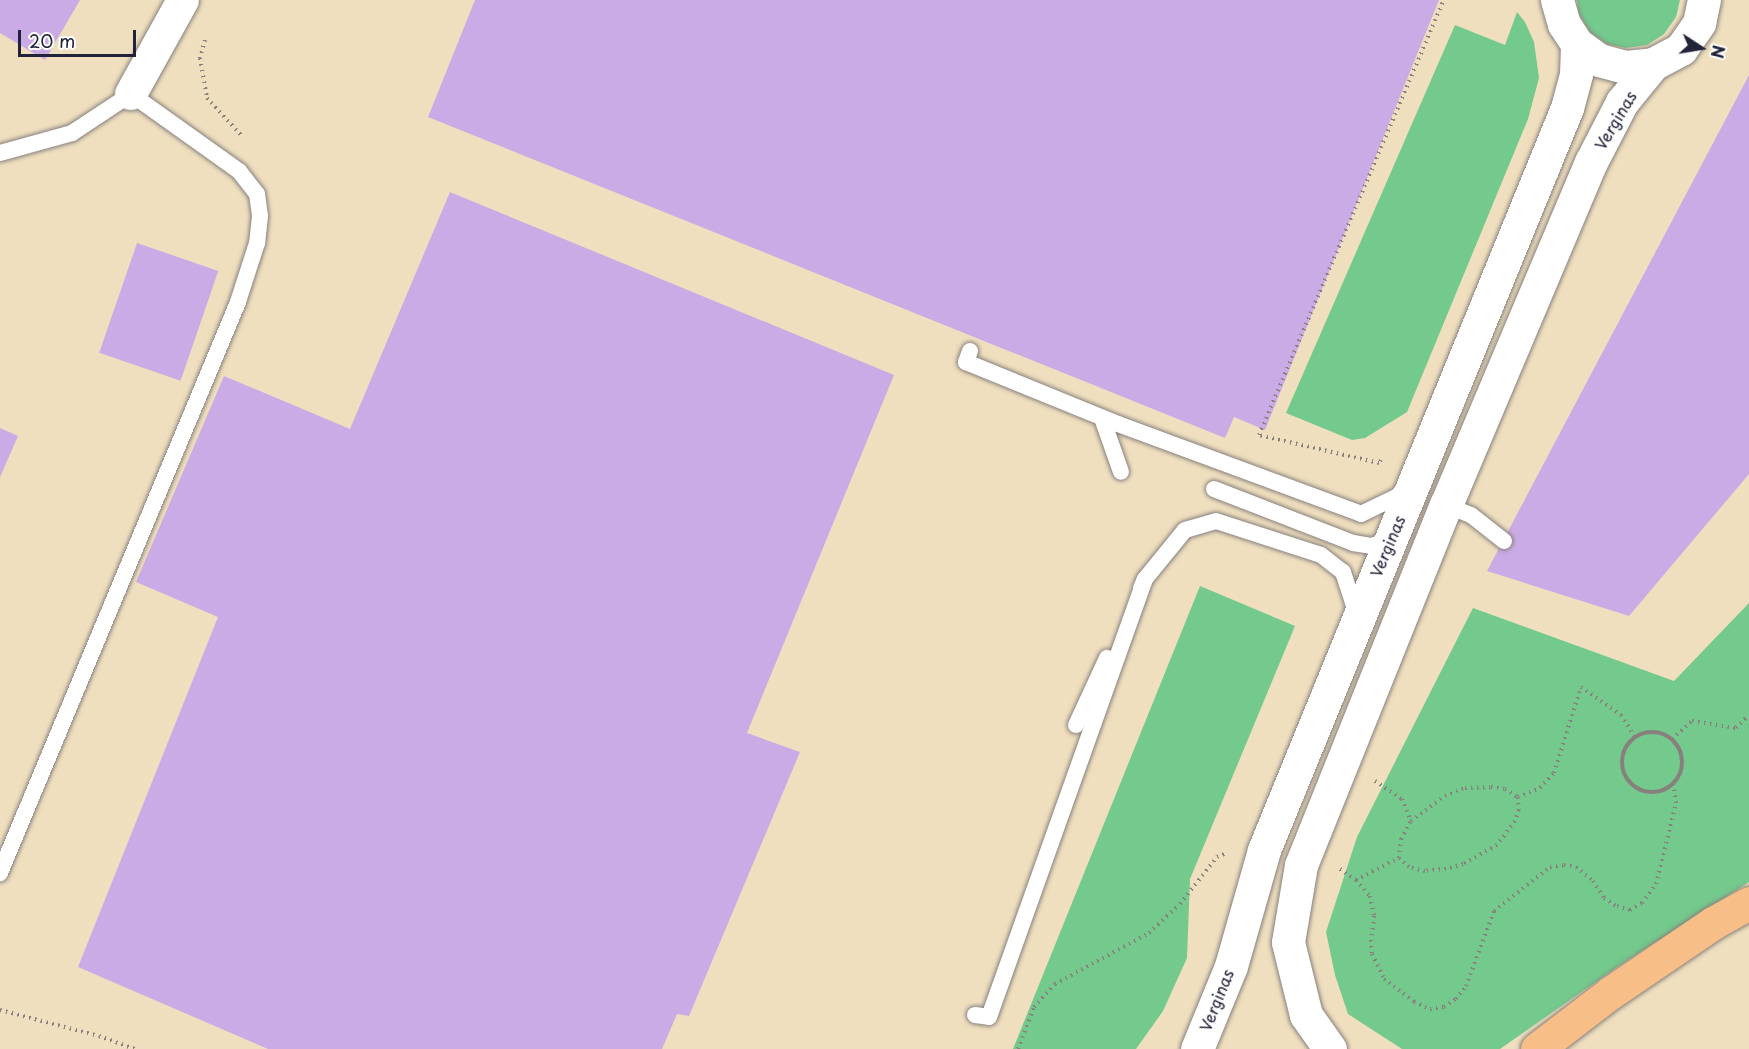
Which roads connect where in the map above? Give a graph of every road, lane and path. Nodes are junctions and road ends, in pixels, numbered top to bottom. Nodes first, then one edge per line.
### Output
1 (183, 0) edge
2 (1444, 0) edge
3 (1557, 0) edge
4 (1704, 0) edge
5 (207, 32) dead end
6 (1577, 44) junction
7 (1653, 64) junction
8 (131, 94) junction
9 (248, 143) dead end
10 (0, 153) edge
11 (970, 351) dead end
12 (1110, 421) junction
13 (1386, 455) dead end
14 (1418, 470) junction
15 (1121, 472) dead end
16 (1214, 489) dead end
17 (1446, 505) junction
18 (1389, 540) junction
19 (1504, 541) dead end
20 (1146, 579) junction
21 (1357, 616) junction
22 (1749, 715) edge
23 (1076, 725) dead end
24 (1635, 737) junction
25 (1672, 739) junction
26 (1373, 780) dead end
27 (1673, 784) junction
28 (1518, 797) junction
29 (1411, 821) junction
30 (1227, 852) dead end
31 (1399, 858) junction
32 (1332, 867) dead end
33 (0, 873) edge
34 (1356, 880) junction
35 (1749, 903) edge
36 (0, 1010) edge
37 (975, 1015) dead end
38 (135, 1049) edge
39 (1018, 1049) edge
40 (1197, 1049) edge
41 (1330, 1049) edge
42 (1537, 1049) edge

1 - 8 street
2 - 13 path
3 - 6 street
4 - 7 street
5 - 9 path
6 - 7 street
6 - 14 street, Verginas
7 - 17 street, Verginas
8 - 10 lane
8 - 33 lane
11 - 12 lane
12 - 14 lane
12 - 15 lane
14 - 18 street, Verginas
16 - 18 lane
17 - 19 lane
17 - 41 street, Verginas
18 - 21 street, Verginas
20 - 21 lane
20 - 23 lane
20 - 37 lane
21 - 40 street, Verginas
22 - 25 path
24 - 25 path
24 - 27 path
24 - 28 path
25 - 27 path
26 - 29 path
27 - 34 path
28 - 29 path
28 - 31 path
29 - 31 path
30 - 39 path
31 - 34 path
32 - 34 path
35 - 42 highway
36 - 38 path

